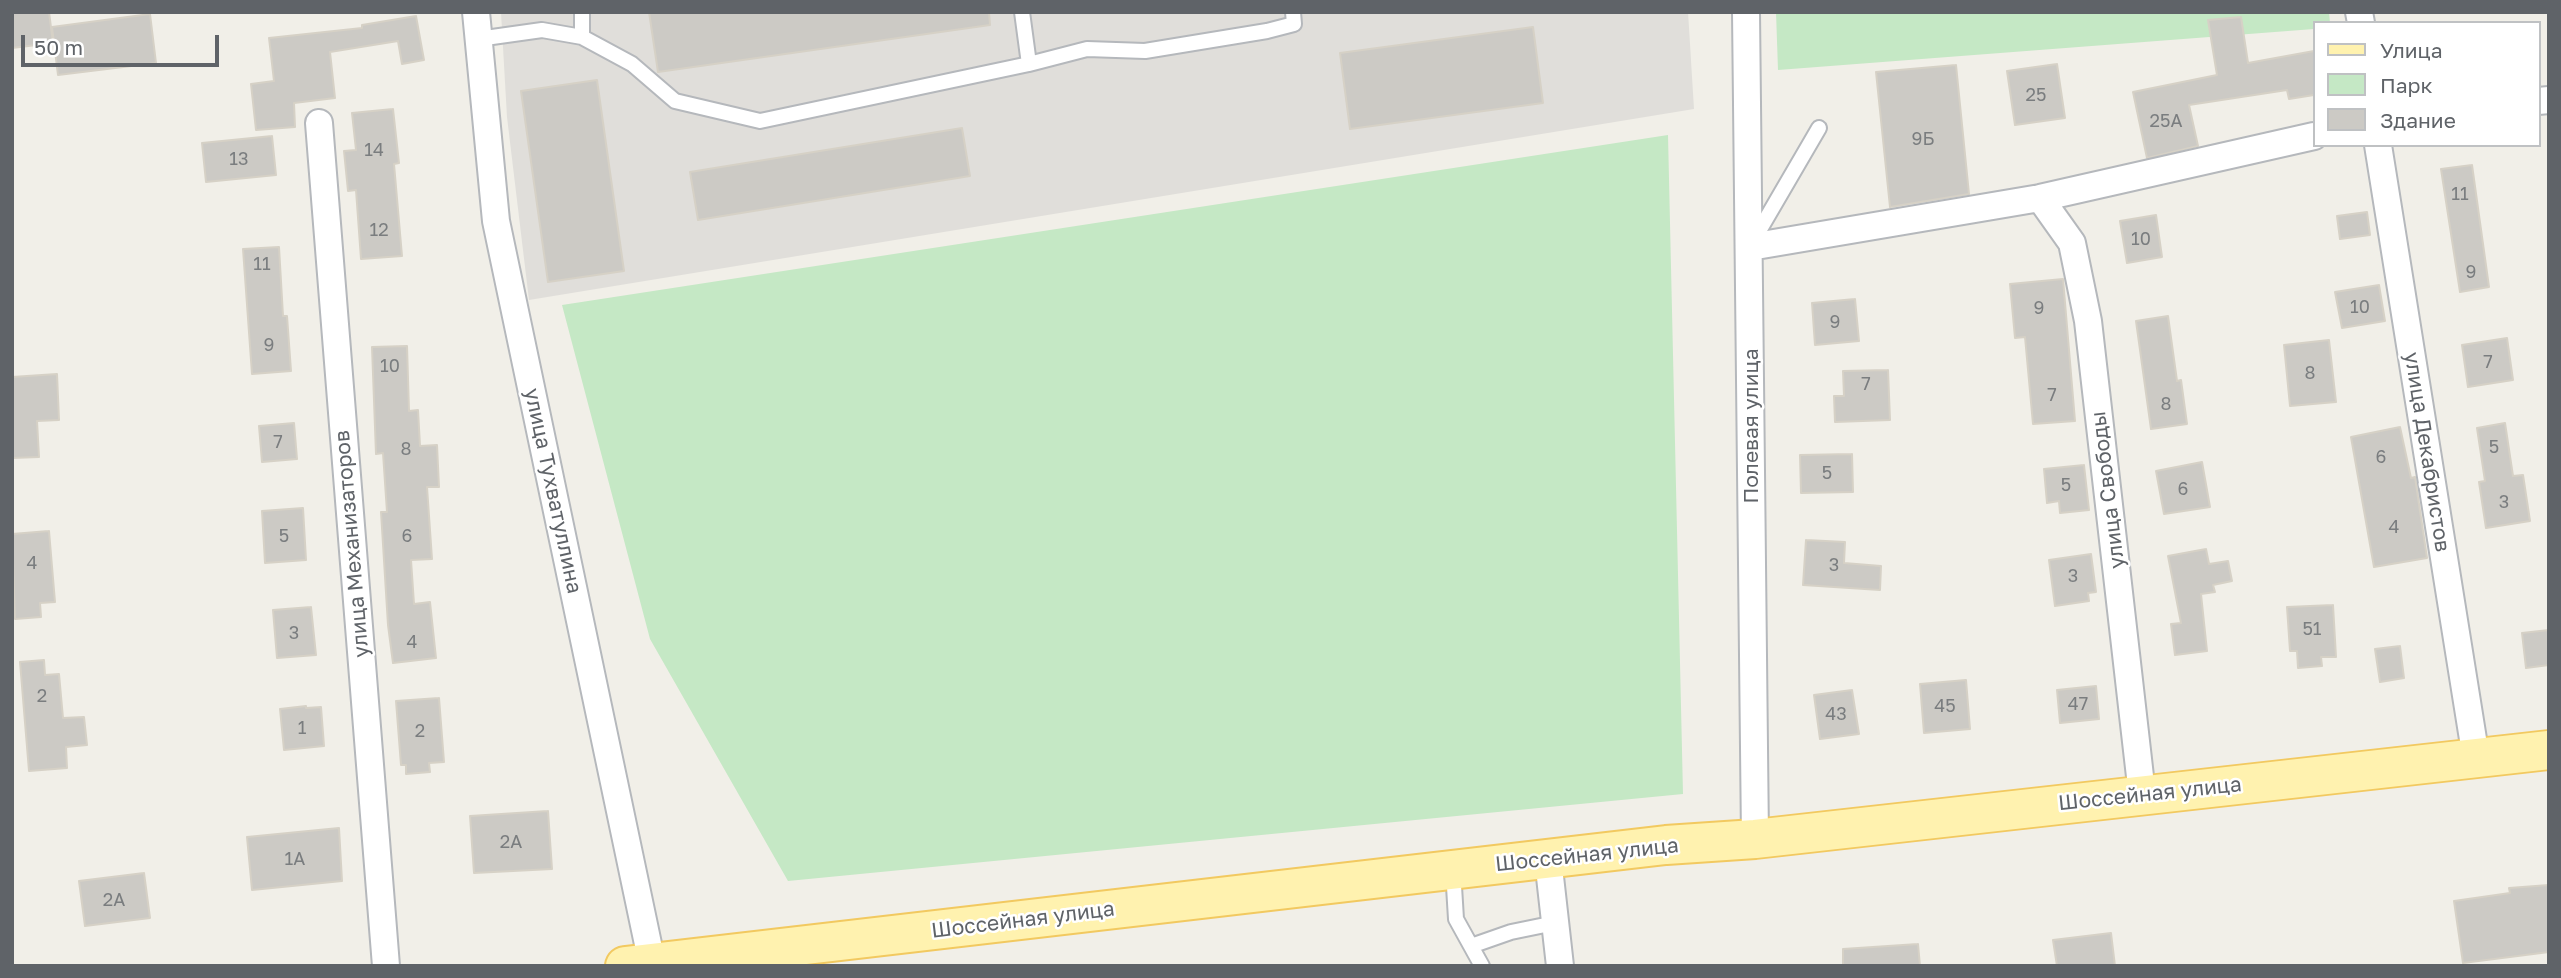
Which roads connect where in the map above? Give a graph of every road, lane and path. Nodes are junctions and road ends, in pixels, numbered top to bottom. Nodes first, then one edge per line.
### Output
1 (476, 12) edge
2 (582, 12) edge
3 (1022, 12) edge
4 (1293, 12) edge
5 (1745, 12) edge
6 (582, 37) junction
7 (478, 39) junction
8 (1029, 64) junction
9 (319, 123) dead end
10 (1819, 128) dead end
11 (2312, 136) edge
12 (2378, 147) edge
13 (2039, 198) junction
14 (1750, 247) junction
15 (2549, 750) edge
16 (2476, 758) junction
17 (2142, 794) junction
18 (1755, 839) junction
19 (1548, 859) junction
20 (1452, 870) junction
21 (1555, 923) junction
22 (1471, 946) junction
23 (644, 965) edge
24 (386, 966) edge
25 (1482, 966) edge
26 (1560, 966) edge

1 - 7 street, улица Тухватуллина
2 - 6 lane
3 - 8 lane
4 - 8 lane
5 - 14 street, Полевая улица
6 - 7 lane
6 - 8 lane
7 - 23 street, улица Тухватуллина
9 - 24 street, улица Механизаторов
10 - 14 lane
11 - 13 street
12 - 16 street, улица Декабристов
13 - 14 street
13 - 17 street, улица Свободы
14 - 18 street, Полевая улица
15 - 16 main road, Шоссейная улица
16 - 17 main road, Шоссейная улица
17 - 18 main road, Шоссейная улица
18 - 19 main road, Шоссейная улица
19 - 20 main road, Шоссейная улица
19 - 21 street
20 - 22 lane
20 - 23 main road, Шоссейная улица
21 - 22 lane
21 - 26 street
22 - 25 lane

